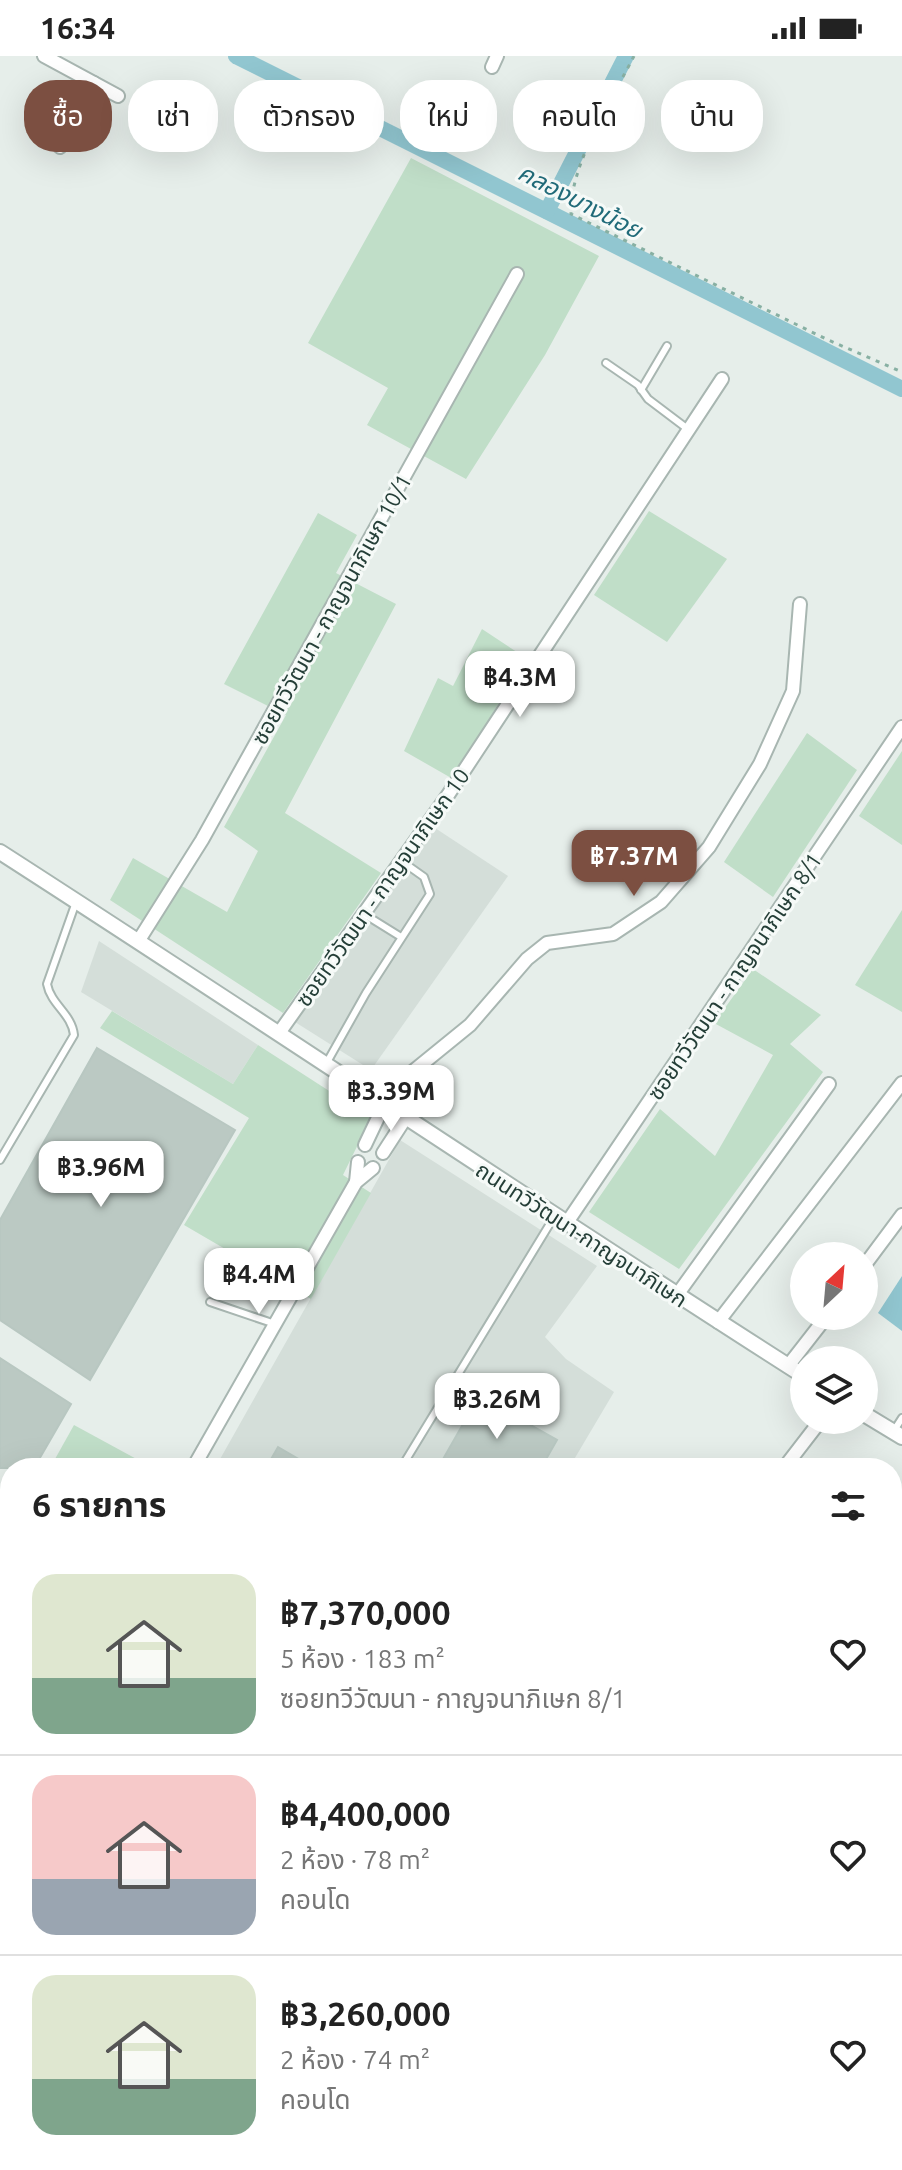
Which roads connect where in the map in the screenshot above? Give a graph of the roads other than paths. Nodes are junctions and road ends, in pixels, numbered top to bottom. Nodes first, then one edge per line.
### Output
1 (44, 56) edge
2 (88, 80) edge
3 (112, 93) edge
4 (118, 96) dead end
5 (517, 274) dead end
6 (667, 346) dead end
7 (606, 363) dead end
8 (722, 379) dead end
9 (641, 390) junction
10 (689, 430) junction
11 (800, 604) dead end
12 (902, 727) edge
13 (0, 852) edge
14 (400, 860) junction
15 (76, 901) junction
16 (364, 914) junction
17 (401, 937) junction
18 (139, 940) junction
19 (279, 1033) junction
20 (326, 1064) junction
21 (902, 1083) edge
22 (829, 1084) dead end
23 (387, 1107) junction
24 (405, 1119) junction
25 (365, 1145) dead end
26 (383, 1153) dead end
27 (0, 1160) edge
28 (358, 1162) dead end
29 (373, 1168) dead end
30 (356, 1182) junction
31 (902, 1215) edge
32 (560, 1220) junction
33 (878, 1247) edge
34 (677, 1295) junction
35 (210, 1302) dead end
36 (718, 1322) junction
37 (275, 1325) junction
38 (816, 1330) edge
39 (788, 1366) joint
40 (902, 1418) edge
41 (878, 1423) edge
42 (810, 1434) edge
43 (898, 1435) edge
44 (199, 1458) edge
45 (407, 1458) edge
46 (792, 1458) edge

1 - 2 street
3 - 4 street
5 - 18 street, ซอยทวีวัฒนา - กาญจนาภิเษก 10/1
6 - 9 lane
7 - 9 lane
8 - 10 street, ซอยทวีวัฒนา - กาญจนาภิเษก 10
9 - 10 lane
10 - 14 street, ซอยทวีวัฒนา - กาญจนาภิเษก 10
11 - 23 street
12 - 32 street, ซอยทวีวัฒนา - กาญจนาภิเษก 8/1
13 - 15 street, ถนนทวีวัฒนา-กาญจนาภิเษก
14 - 16 street, ซอยทวีวัฒนา - กาญจนาภิเษก 10
14 - 17 lane
15 - 18 street, ถนนทวีวัฒนา-กาญจนาภิเษก
15 - 27 lane
16 - 17 lane
16 - 19 street, ซอยทวีวัฒนา - กาญจนาภิเษก 10
17 - 20 lane
18 - 19 street, ถนนทวีวัฒนา-กาญจนาภิเษก
19 - 20 street, ถนนทวีวัฒนา-กาญจนาภิเษก
20 - 23 street, ถนนทวีวัฒนา-กาญจนาภิเษก
21 - 36 street
22 - 34 street
23 - 24 street, ถนนทวีวัฒนา-กาญจนาภิเษก
23 - 25 street
24 - 26 street
24 - 32 street, ถนนทวีวัฒนา-กาญจนาภิเษก
28 - 30 street
29 - 30 street
30 - 37 street
31 - 33 street
32 - 34 street, ถนนทวีวัฒนา-กาญจนาภิเษก
32 - 45 lane
34 - 36 street, ถนนทวีวัฒนา-กาญจนาภิเษก
35 - 37 lane
36 - 39 street, ถนนทวีวัฒนา-กาญจนาภิเษก
37 - 44 street
38 - 39 street
40 - 43 lane
41 - 43 street
42 - 46 street

